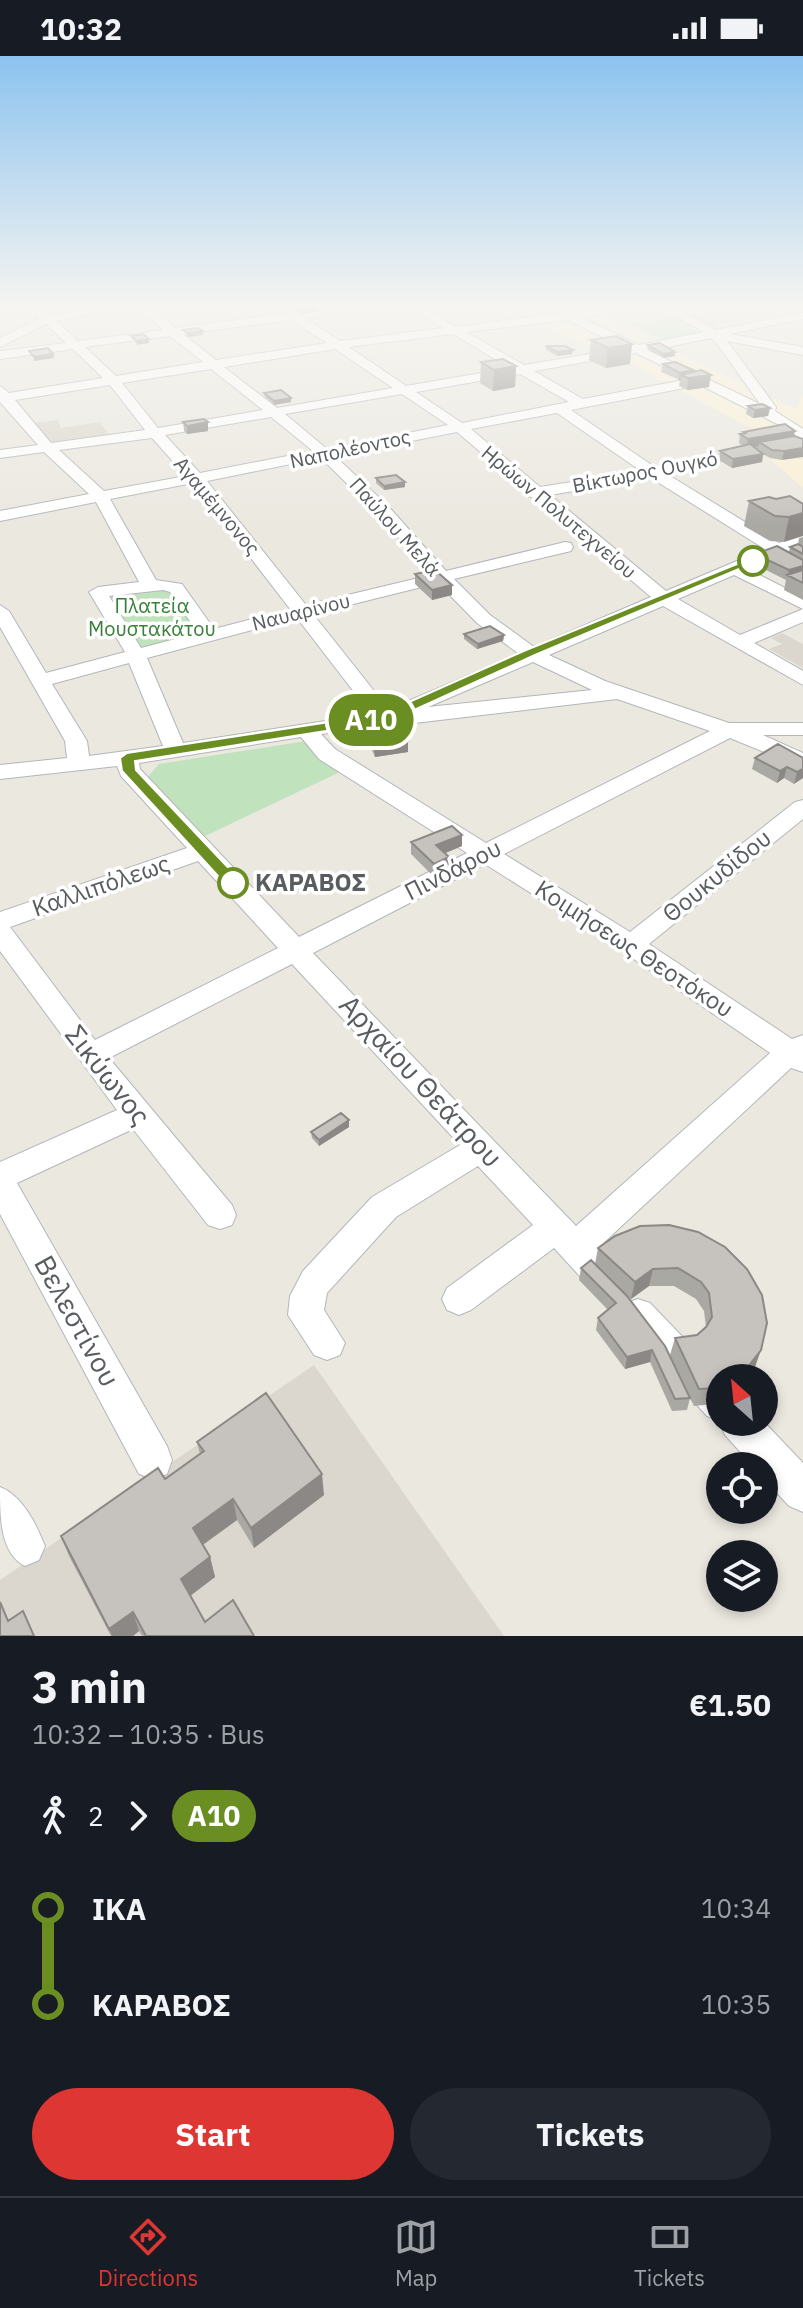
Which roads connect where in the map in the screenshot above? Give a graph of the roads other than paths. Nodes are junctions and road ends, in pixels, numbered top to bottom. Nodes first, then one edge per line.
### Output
1 (113, 380) edge
2 (108, 381) edge
3 (235, 381) edge
4 (394, 381) edge
5 (446, 381) edge
6 (541, 381) edge
7 (700, 381) joint
8 (750, 381) edge
9 (405, 388) junction
10 (2, 395) edge
11 (580, 403) junction
12 (558, 407) junction
13 (272, 412) junction
14 (768, 413) junction
15 (458, 426) junction
16 (155, 433) junction
17 (803, 439) edge
18 (48, 448) junction
19 (0, 454) edge
20 (325, 454) junction
21 (654, 473) junction
22 (198, 480) junction
23 (533, 493) junction
24 (100, 496) junction
25 (0, 516) edge
26 (803, 539) edge
27 (565, 547) dead end
28 (778, 550) junction
29 (735, 569) junction
30 (439, 577) junction
31 (150, 586) junction
32 (664, 599) junction
33 (803, 604) edge
34 (0, 611) edge
35 (303, 611) junction
36 (803, 615) edge
37 (210, 636) junction
38 (738, 643) junction
39 (530, 653) junction
40 (136, 655) junction
41 (803, 679) edge
42 (39, 681) junction
43 (620, 693) junction
44 (385, 718) junction
45 (730, 729) junction
46 (803, 729) edge
47 (306, 730) junction
48 (175, 750) junction
49 (127, 758) junction
50 (803, 761) edge
51 (79, 763) junction
52 (0, 772) edge
53 (803, 807) edge
54 (202, 851) junction
55 (486, 853) junction
56 (0, 921) edge
57 (0, 932) edge
58 (631, 945) junction
59 (298, 949) junction
60 (799, 1053) edge
61 (90, 1055) junction
62 (139, 1113) junction
63 (483, 1147) junction
64 (0, 1176) edge
65 (0, 1183) edge
66 (220, 1215) dead end
67 (565, 1237) junction
68 (459, 1299) dead end
69 (327, 1343) dead end
70 (706, 1388) edge
71 (751, 1436) edge
72 (153, 1460) dead end
73 (803, 1492) edge
74 (0, 1507) edge
75 (25, 1546) dead end

1 - 16 street, Αγαμέμνονος
2 - 10 street
3 - 13 street, Παύλου Μελά
4 - 9 street, Ηρώων Πολυτεχνείου
5 - 9 street
6 - 11 street
7 - 11 street, Ναπολέοντος
7 - 14 street
8 - 14 street
9 - 13 street
9 - 15 street, Ηρώων Πολυτεχνείου
10 - 18 street
11 - 12 street, Ναπολέοντος
12 - 15 street, Ναπολέοντος
12 - 21 street
13 - 16 street
13 - 20 street, Παύλου Μελά
14 - 17 street
15 - 20 street, Ναπολέοντος
15 - 23 street, Ηρώων Πολυτεχνείου
16 - 18 street
16 - 22 street, Αγαμέμνονος
17 - 21 street, Βίκτωρος Ουγκό
18 - 19 street
18 - 24 street
20 - 22 street, Ναπολέοντος
20 - 30 street, Παύλου Μελά
21 - 23 street, Βίκτωρος Ουγκό
21 - 28 street
22 - 24 street, Ναπολέοντος
22 - 35 street, Αγαμέμνονος
23 - 32 street, Ηρώων Πολυτεχνείου
24 - 25 street, Ναπολέοντος
24 - 31 street
26 - 28 street
27 - 30 street, Ναυαρίνου
28 - 29 street
29 - 32 street
29 - 33 street
30 - 35 street, Ναυαρίνου
30 - 39 street, Παύλου Μελά
31 - 37 street
31 - 40 street
32 - 38 street, Ηρώων Πολυτεχνείου
32 - 39 street
34 - 42 street
35 - 37 street, Ναυαρίνου
35 - 44 street, Αγαμέμνονος
36 - 38 street
37 - 40 street, Ναυαρίνου
38 - 41 street, Ηρώων Πολυτεχνείου
39 - 43 street, Παύλου Μελά
39 - 44 street
40 - 42 street, Ναυαρίνου
40 - 48 street
42 - 51 street
43 - 44 street
43 - 45 street, Παύλου Μελά
44 - 47 street
45 - 46 street
45 - 50 street, Παύλου Μελά
45 - 55 street, Πινδάρου
47 - 48 street
47 - 55 street, Κοιμήσεως Θεοτόκου
48 - 49 street
49 - 51 street
49 - 54 street, Αρχαίου Θεάτρου
51 - 52 street
53 - 58 street, Θουκυδίδου
54 - 56 street, Καλλιπόλεως
54 - 59 street, Αρχαίου Θεάτρου
55 - 58 street, Κοιμήσεως Θεοτόκου
55 - 59 street, Πινδάρου
57 - 61 street, Σικύωνος
58 - 60 street, Κοιμήσεως Θεοτόκου
59 - 61 street, Πινδάρου
59 - 63 street, Αρχαίου Θεάτρου
60 - 67 street
61 - 62 street, Σικύωνος
62 - 64 street
62 - 66 street, Σικύωνος
63 - 67 street, Αρχαίου Θεάτρου
63 - 69 street
65 - 72 street, Βελεστίνου
67 - 68 street
67 - 70 street, Αρχαίου Θεάτρου
71 - 73 street
74 - 75 street

